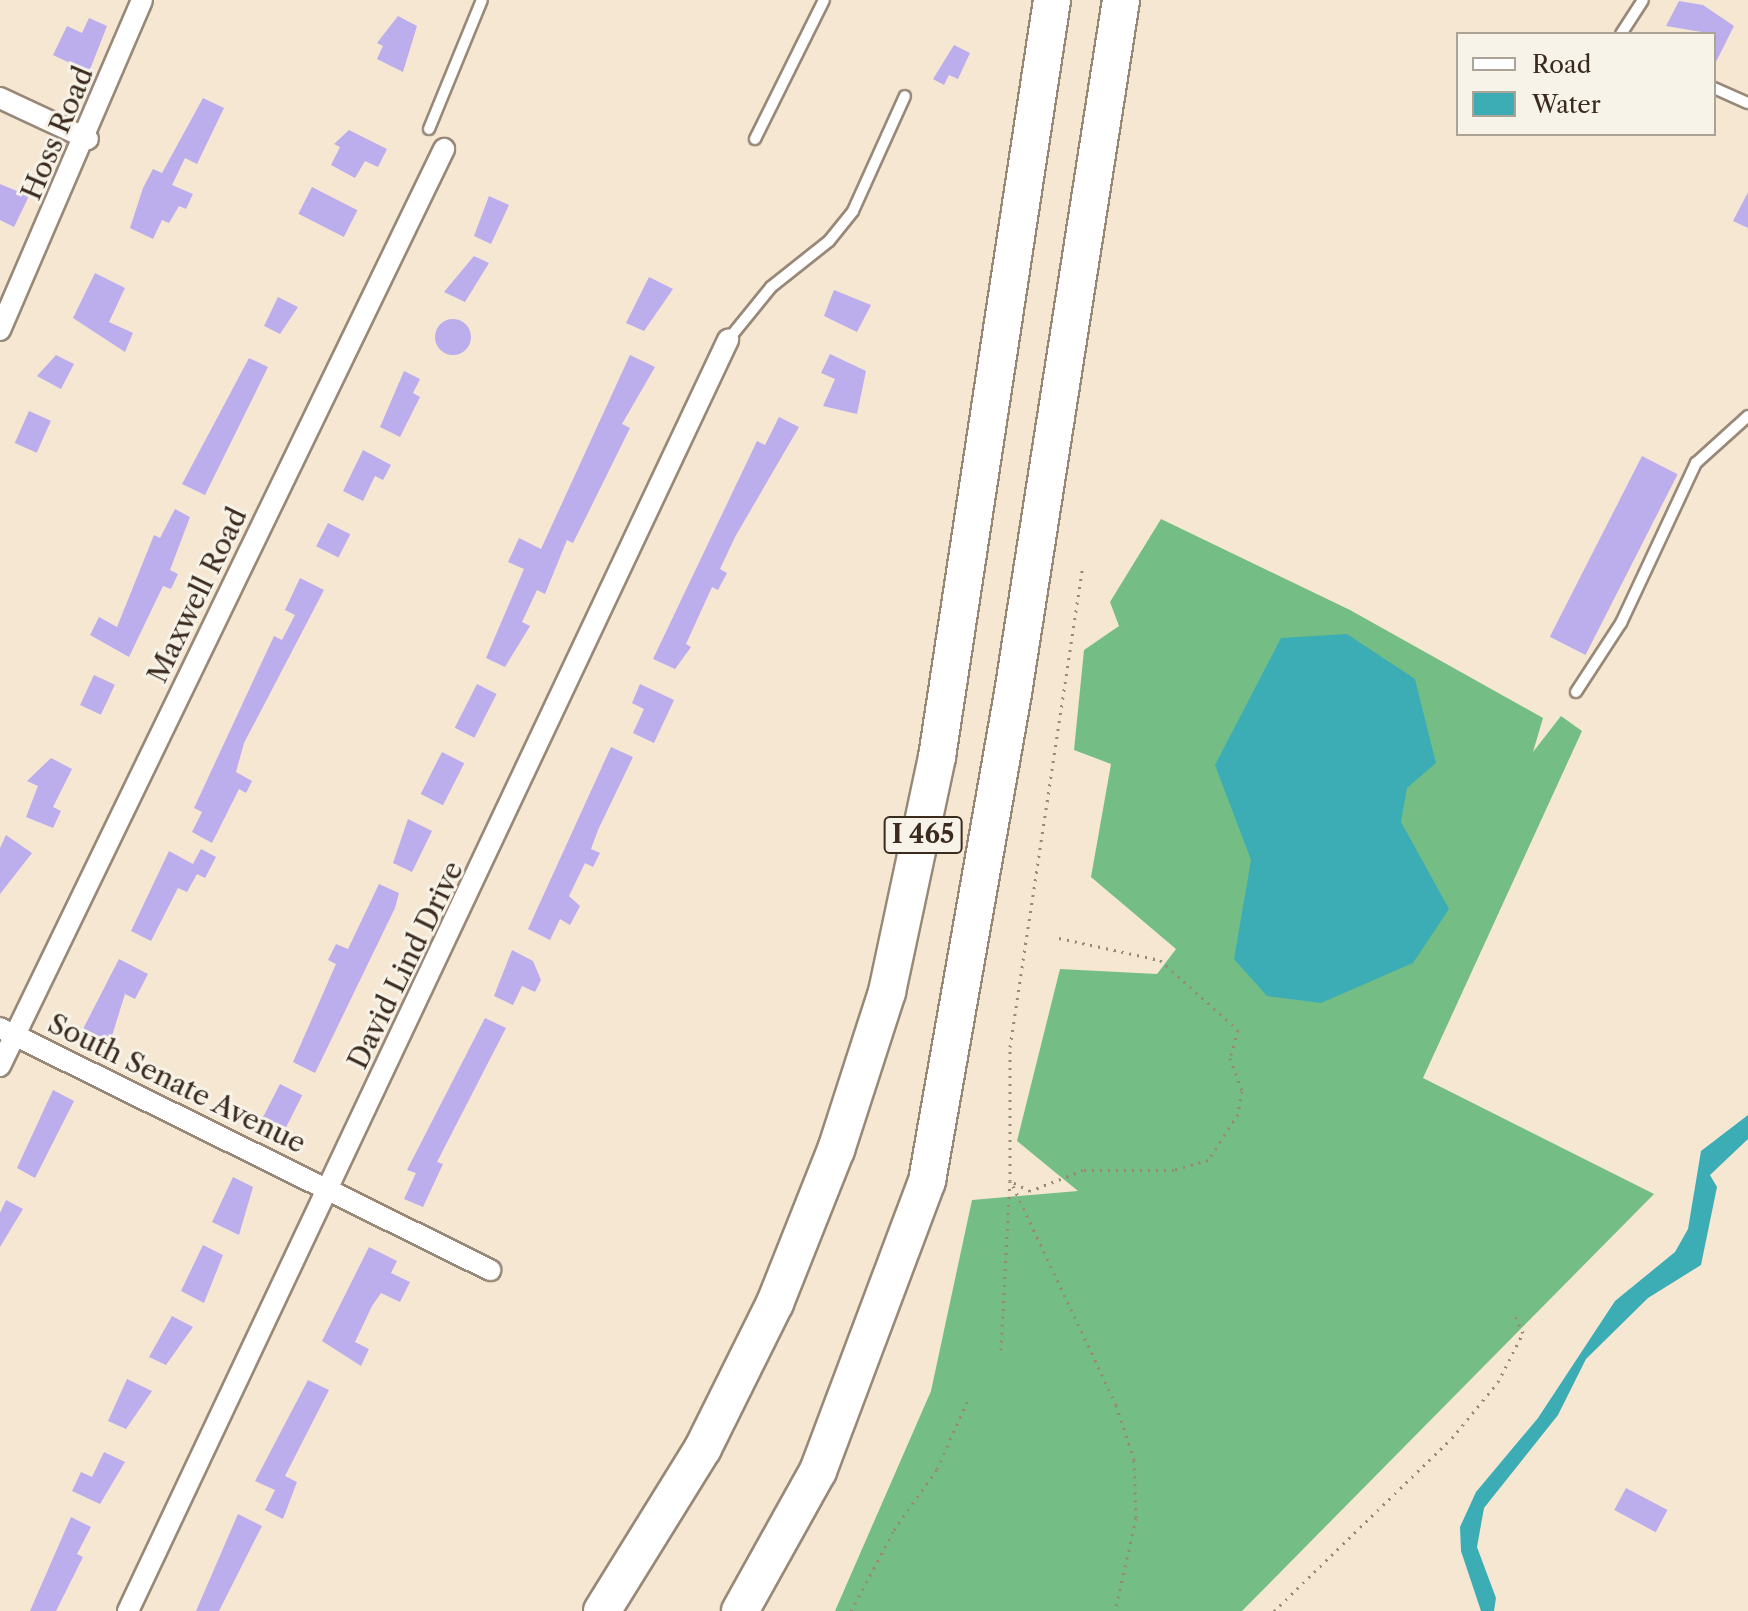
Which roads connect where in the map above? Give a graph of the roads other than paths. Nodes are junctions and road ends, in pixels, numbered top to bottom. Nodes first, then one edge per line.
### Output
1 (142, 0) edge
2 (482, 0) edge
3 (824, 0) edge
4 (1052, 0) edge
5 (1121, 0) edge
6 (1643, 0) edge
7 (1622, 32) edge
8 (1716, 89) edge
9 (905, 96) dead end
10 (0, 98) edge
11 (1748, 103) edge
12 (429, 129) dead end
13 (88, 139) junction
14 (755, 139) dead end
15 (444, 149) dead end
16 (0, 330) edge
17 (728, 340) joint
18 (1748, 416) edge
19 (1576, 692) dead end
20 (7, 1032) edge
21 (0, 1066) edge
22 (329, 1188) junction
23 (490, 1270) dead end
24 (128, 1611) edge
25 (602, 1611) edge
26 (740, 1611) edge

1 - 13 street, Hoss Road
2 - 12 lane
3 - 14 lane
4 - 25 highway, I 465
5 - 26 highway, I 465
6 - 7 lane
8 - 11 lane
9 - 17 lane
10 - 13 street
13 - 16 street, Hoss Road
15 - 20 street, Maxwell Road
17 - 22 street, David Lind Drive
18 - 19 lane
20 - 21 street, Maxwell Road
20 - 22 street, South Senate Avenue
22 - 23 street, South Senate Avenue
22 - 24 street, David Lind Drive

